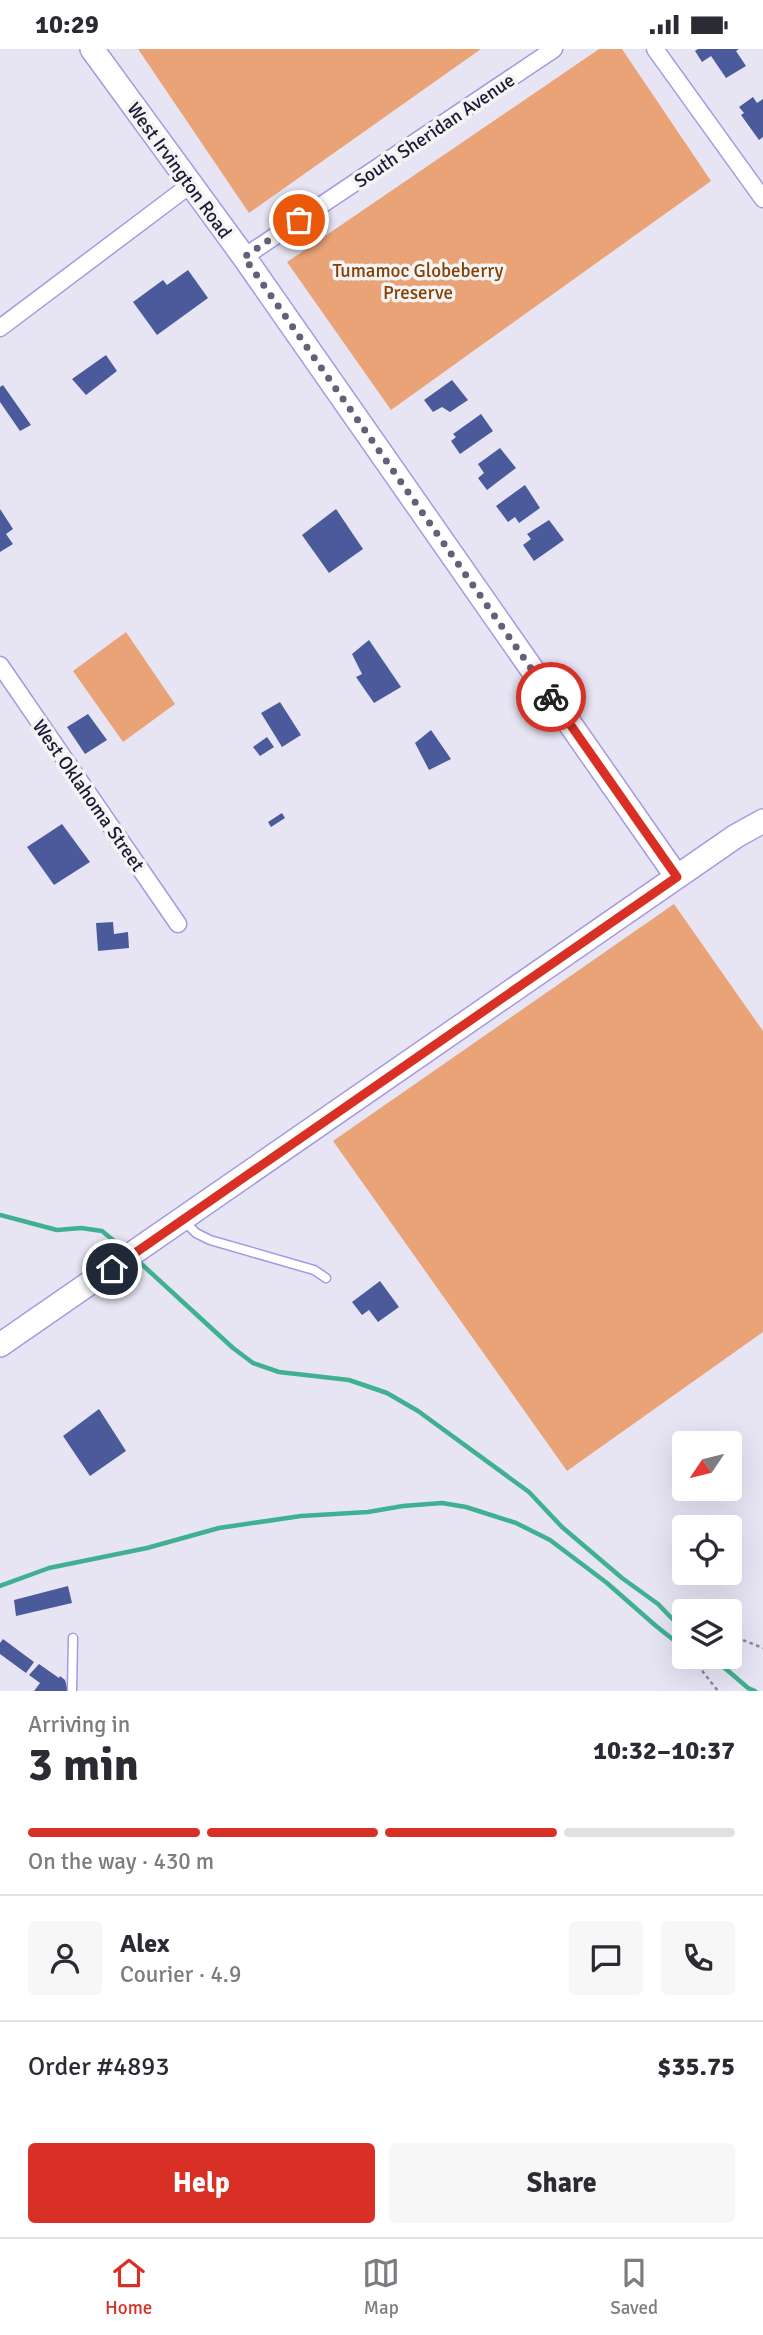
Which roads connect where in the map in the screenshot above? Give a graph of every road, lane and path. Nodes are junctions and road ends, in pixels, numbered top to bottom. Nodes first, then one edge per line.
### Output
1 (92, 49) edge
2 (554, 49) edge
3 (655, 49) edge
4 (190, 185) junction
5 (763, 199) edge
6 (244, 257) junction
7 (0, 328) edge
8 (0, 665) edge
9 (763, 821) edge
10 (677, 877) junction
11 (178, 924) dead end
12 (182, 1219) junction
13 (326, 1278) dead end
14 (0, 1345) edge
15 (73, 1638) dead end
16 (742, 1640) edge
17 (763, 1648) edge
18 (702, 1669) edge
19 (72, 1691) edge
20 (718, 1691) edge

1 - 4 street, West Irvington Road
2 - 6 street, South Sheridan Avenue
3 - 5 street
4 - 6 street, West Irvington Road
4 - 7 street
6 - 10 street, West Irvington Road
8 - 11 street, West Oklahoma Street
9 - 10 street
10 - 12 street
12 - 13 lane
12 - 14 street
15 - 19 lane
16 - 17 path
18 - 20 path

